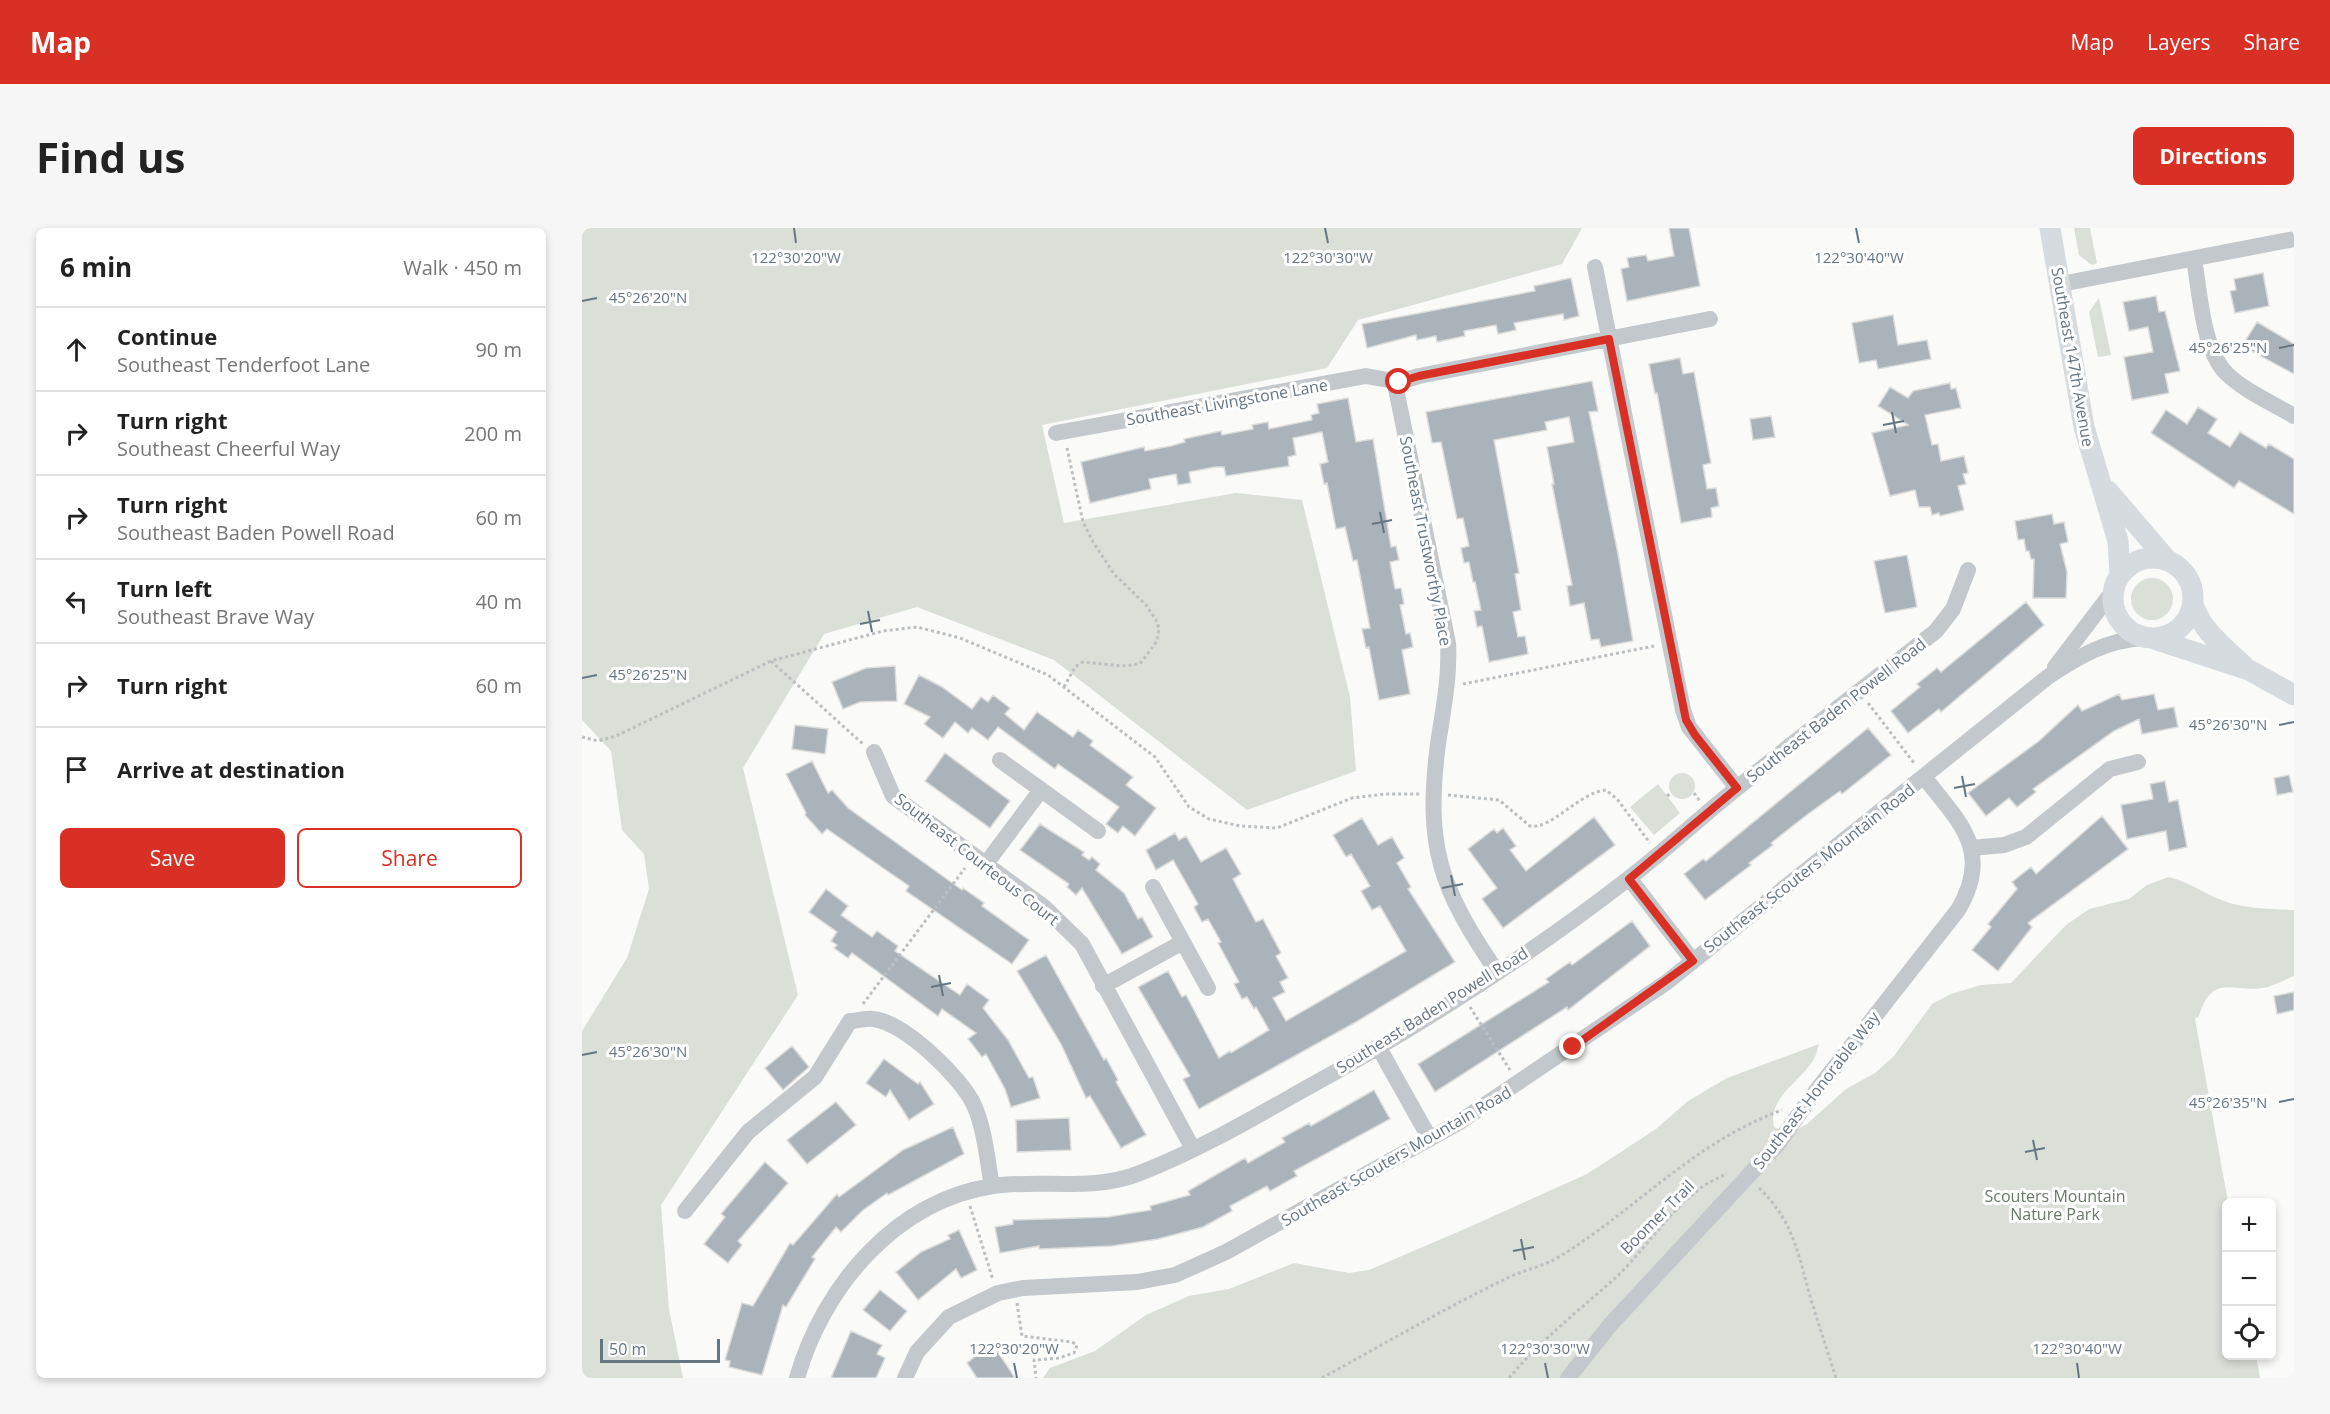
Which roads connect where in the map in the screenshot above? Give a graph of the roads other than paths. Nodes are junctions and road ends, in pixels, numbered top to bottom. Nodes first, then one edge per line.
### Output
1 (2050, 228) edge
2 (2294, 239) edge
3 (2194, 259) junction
4 (1595, 267) dead end
5 (2061, 284) junction
6 (1710, 319) dead end
7 (1609, 339) junction
8 (1399, 382) junction
9 (2294, 416) edge
10 (1060, 432) road end
11 (2102, 484) junction
12 (2168, 561) junction
13 (1968, 570) dead end
14 (2116, 583) junction
15 (2193, 604) junction
16 (2149, 638) junction
17 (2249, 670) junction
18 (2049, 675) junction
19 (2294, 694) edge
20 (874, 752) road end
21 (1000, 760) dead end
22 (2138, 762) dead end
23 (1924, 777) junction
24 (1737, 788) junction
25 (1041, 790) junction
26 (1098, 831) dead end
27 (1971, 848) junction
28 (979, 861) junction
29 (1629, 879) junction
30 (1153, 887) dead end
31 (1183, 942) junction
32 (1693, 961) junction
33 (1497, 972) junction
34 (1103, 986) junction
35 (1208, 988) dead end
36 (1379, 1048) junction
37 (1430, 1139) junction
38 (1193, 1149) junction
39 (992, 1186) junction
40 (685, 1210) dead end
41 (797, 1378) edge
42 (905, 1378) edge
43 (1568, 1378) edge

1 - 5 main road, Southeast 147th Avenue
2 - 3 street
3 - 5 street
3 - 9 street
4 - 7 street
5 - 11 main road, Southeast 147th Avenue
6 - 7 street
7 - 8 street
7 - 24 street
8 - 10 street, Southeast Livingstone Lane
8 - 33 street, Southeast Trustworthy Place
11 - 12 main road, Southeast 147th Avenue
11 - 14 main road, Southeast 147th Avenue
12 - 14 main road
12 - 15 main road
13 - 24 street, Southeast Baden Powell Road
14 - 16 main road
14 - 18 street, Southeast Scouters Mountain Road
15 - 16 main road
15 - 17 main road
16 - 17 main road
16 - 18 street, Southeast Scouters Mountain Road
17 - 19 main road
18 - 23 street, Southeast Scouters Mountain Road
20 - 28 street, Southeast Courteous Court
21 - 25 street
22 - 27 street
23 - 27 street, Southeast Honorable Way
23 - 32 street, Southeast Scouters Mountain Road
24 - 29 street, Southeast Baden Powell Road
25 - 26 street
25 - 28 street
27 - 43 street, Southeast Honorable Way
28 - 34 street, Southeast Courteous Court
29 - 32 street
29 - 33 street, Southeast Baden Powell Road
30 - 31 street
31 - 34 street
31 - 35 street
32 - 37 street, Southeast Scouters Mountain Road
33 - 36 street, Southeast Baden Powell Road
34 - 38 street, Southeast Courteous Court
36 - 37 street
36 - 38 street, Southeast Baden Powell Road
37 - 42 street, Southeast Scouters Mountain Road
38 - 39 street, Southeast Baden Powell Road
39 - 40 street
39 - 41 street, Southeast Baden Powell Road

